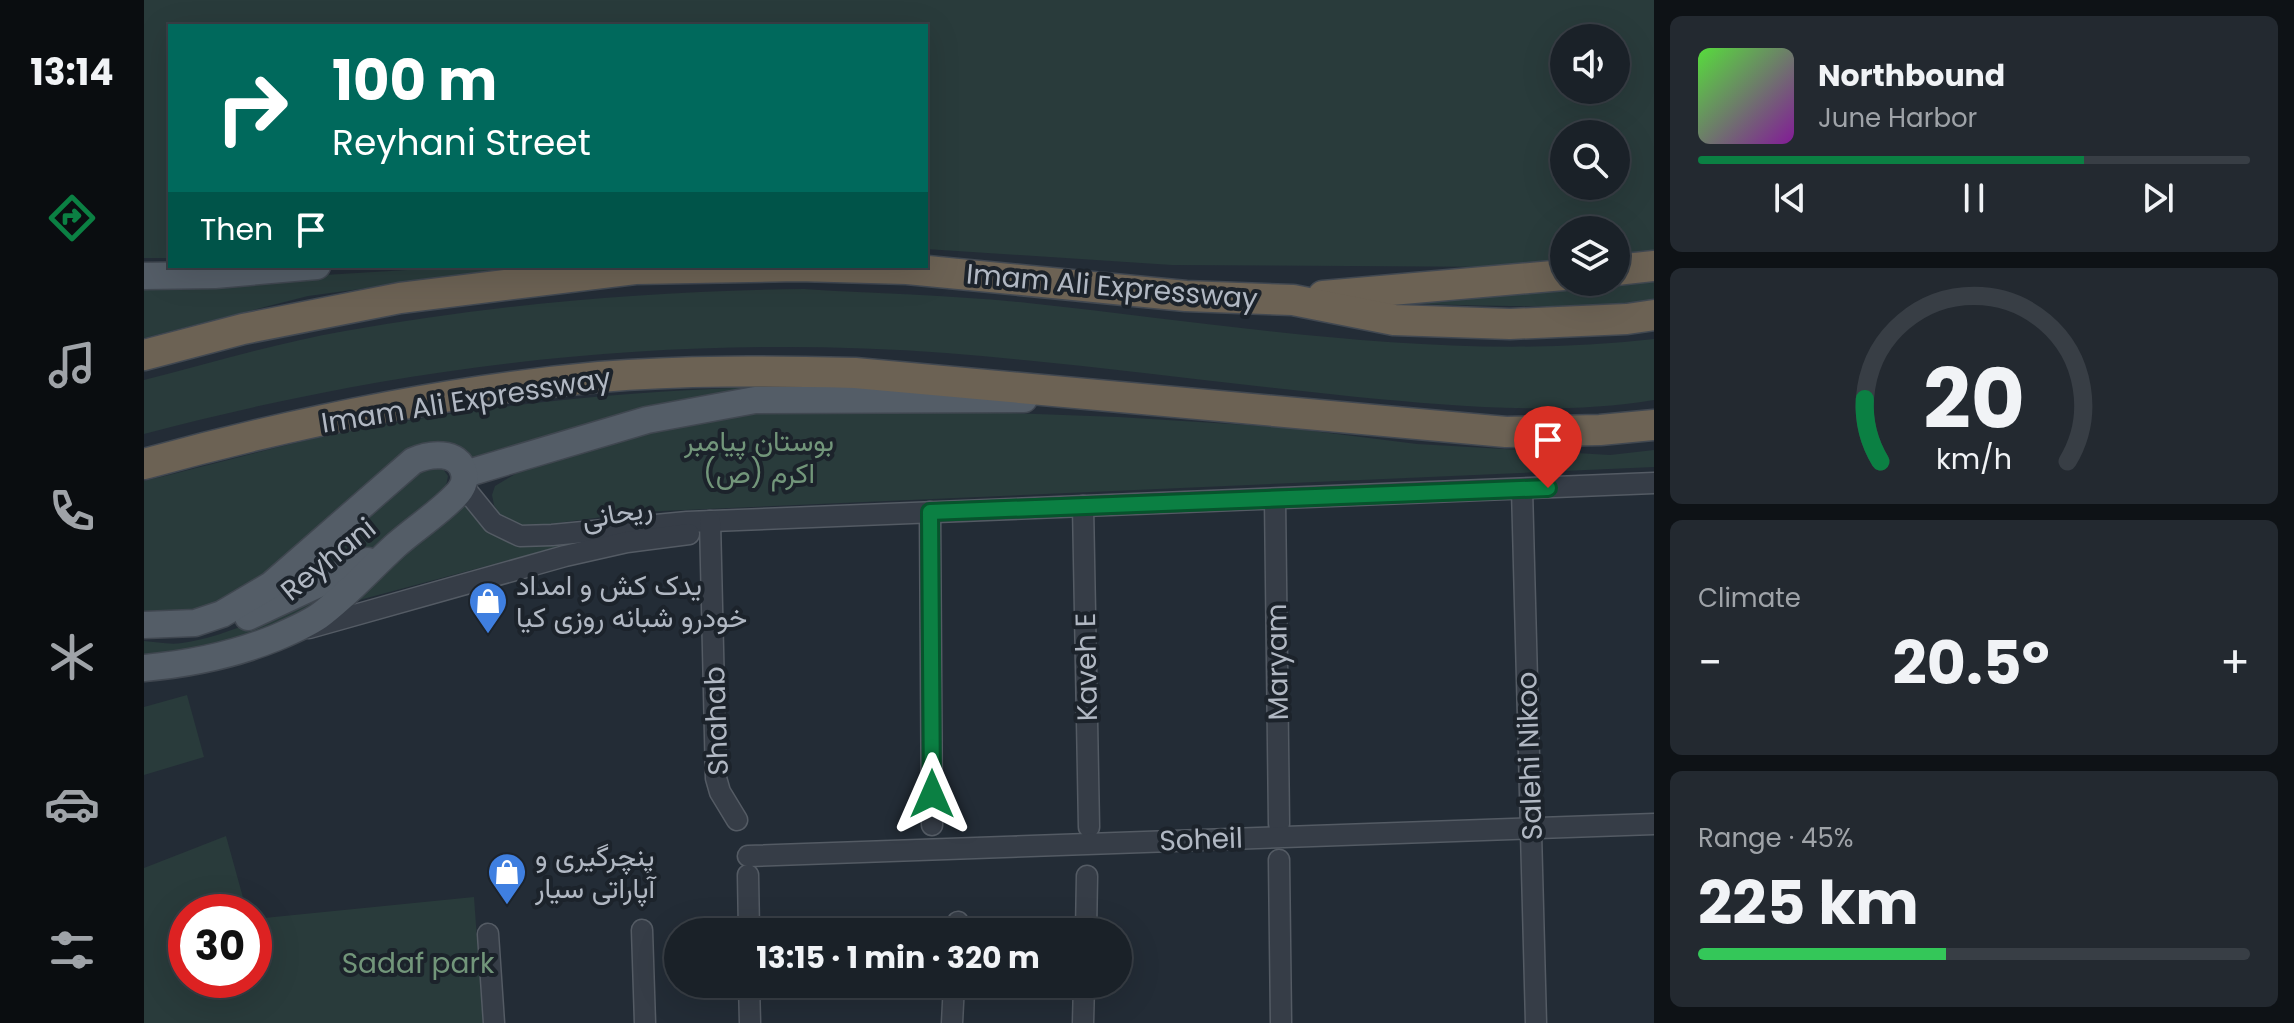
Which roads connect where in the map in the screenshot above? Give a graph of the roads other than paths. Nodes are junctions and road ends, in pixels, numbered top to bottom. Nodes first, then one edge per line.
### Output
1 (1654, 266) edge
2 (294, 268) edge
3 (615, 268) edge
4 (871, 268) edge
5 (1630, 269) edge
6 (144, 276) edge
7 (1550, 276) edge
8 (1293, 300) junction
9 (1654, 315) edge
10 (144, 355) edge
11 (1115, 397) junction
12 (1654, 425) edge
13 (144, 464) edge
14 (464, 480) junction
15 (1654, 483) edge
16 (1522, 489) junction
17 (1275, 499) junction
18 (1083, 506) junction
19 (930, 512) junction
20 (710, 521) junction
21 (395, 546) junction
22 (144, 625) edge
23 (144, 637) edge
24 (274, 638) junction
25 (144, 668) edge
26 (737, 820) dead end
27 (1279, 824) dead end
28 (1654, 824) edge
29 (932, 825) dead end
30 (1089, 827) dead end
31 (1531, 828) junction
32 (1279, 860) dead end
33 (1087, 876) dead end
34 (749, 918) edge
35 (1086, 918) edge
36 (642, 930) dead end
37 (488, 934) dead end
38 (749, 998) edge
39 (953, 998) edge
40 (1084, 998) edge
41 (494, 1023) edge
42 (645, 1023) edge
43 (750, 1023) edge
44 (952, 1023) edge
45 (1083, 1023) edge
46 (1281, 1023) edge
47 (1536, 1023) edge

1 - 5 highway
2 - 6 main road
3 - 10 highway, Imam Ali Expressway
4 - 8 highway, Imam Ali Expressway
7 - 8 highway
8 - 9 highway, Imam Ali Expressway
11 - 12 highway, Imam Ali Expressway
11 - 13 highway, Imam Ali Expressway
11 - 14 main road
14 - 20 street, ریحانی
14 - 21 main road, Reyhani
14 - 22 main road, Reyhani
15 - 16 street
16 - 17 street
16 - 31 street, Salehi Nikoo
17 - 18 street
17 - 27 street, Maryam
18 - 19 street
18 - 30 street, Kaveh E
19 - 20 street
19 - 29 street
20 - 24 street, ریحانی
20 - 26 street, Shahab
21 - 23 main road
21 - 24 main road, Reyhani
24 - 25 main road, Reyhani
28 - 31 street, Soheil
31 - 34 street, Soheil
31 - 47 street, Salehi Nikoo
32 - 46 street
33 - 35 street
36 - 42 street
37 - 41 street
38 - 43 street
39 - 44 street
40 - 45 street

